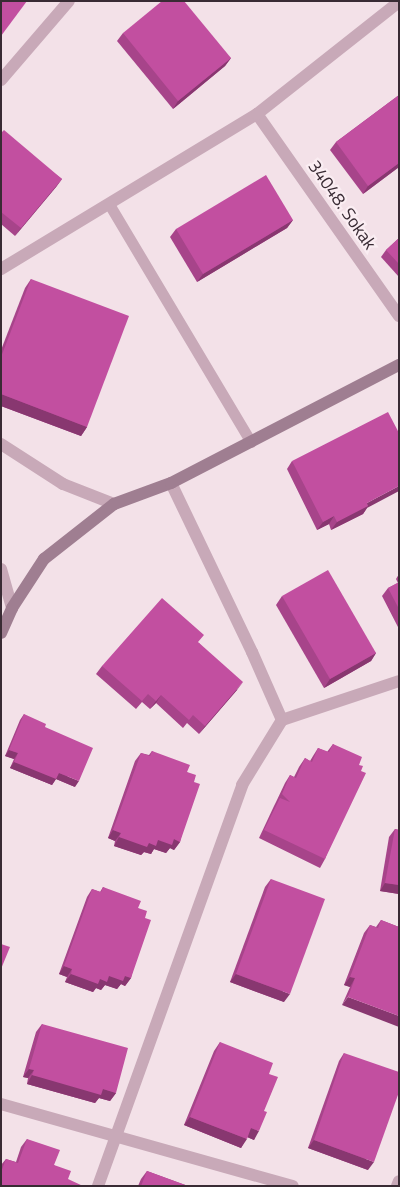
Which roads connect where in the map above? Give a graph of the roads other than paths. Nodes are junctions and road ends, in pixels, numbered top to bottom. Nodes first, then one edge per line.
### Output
1 (69, 1) edge
2 (399, 2) edge
3 (1, 80) edge
4 (257, 114) junction
5 (109, 204) junction
6 (1, 269) edge
7 (399, 316) edge
8 (399, 365) edge
9 (251, 442) junction
10 (1, 444) edge
11 (172, 484) junction
12 (114, 504) junction
13 (1, 569) edge
14 (12, 608) junction
15 (1, 633) edge
16 (399, 681) edge
17 (282, 720) junction
18 (1, 1104) edge
19 (116, 1137) junction
20 (399, 1181) edge
21 (98, 1186) edge
22 (293, 1186) edge
23 (397, 1186) edge

1 - 3 street
2 - 4 street
4 - 5 street
4 - 7 street, 34048. Sokak
5 - 6 street
5 - 9 lane
8 - 9 street
9 - 11 street
10 - 12 street
11 - 12 street
11 - 17 street
12 - 14 street
13 - 14 street
14 - 15 street
16 - 17 street
17 - 19 street
18 - 19 street
19 - 21 street
19 - 22 street
20 - 23 street

